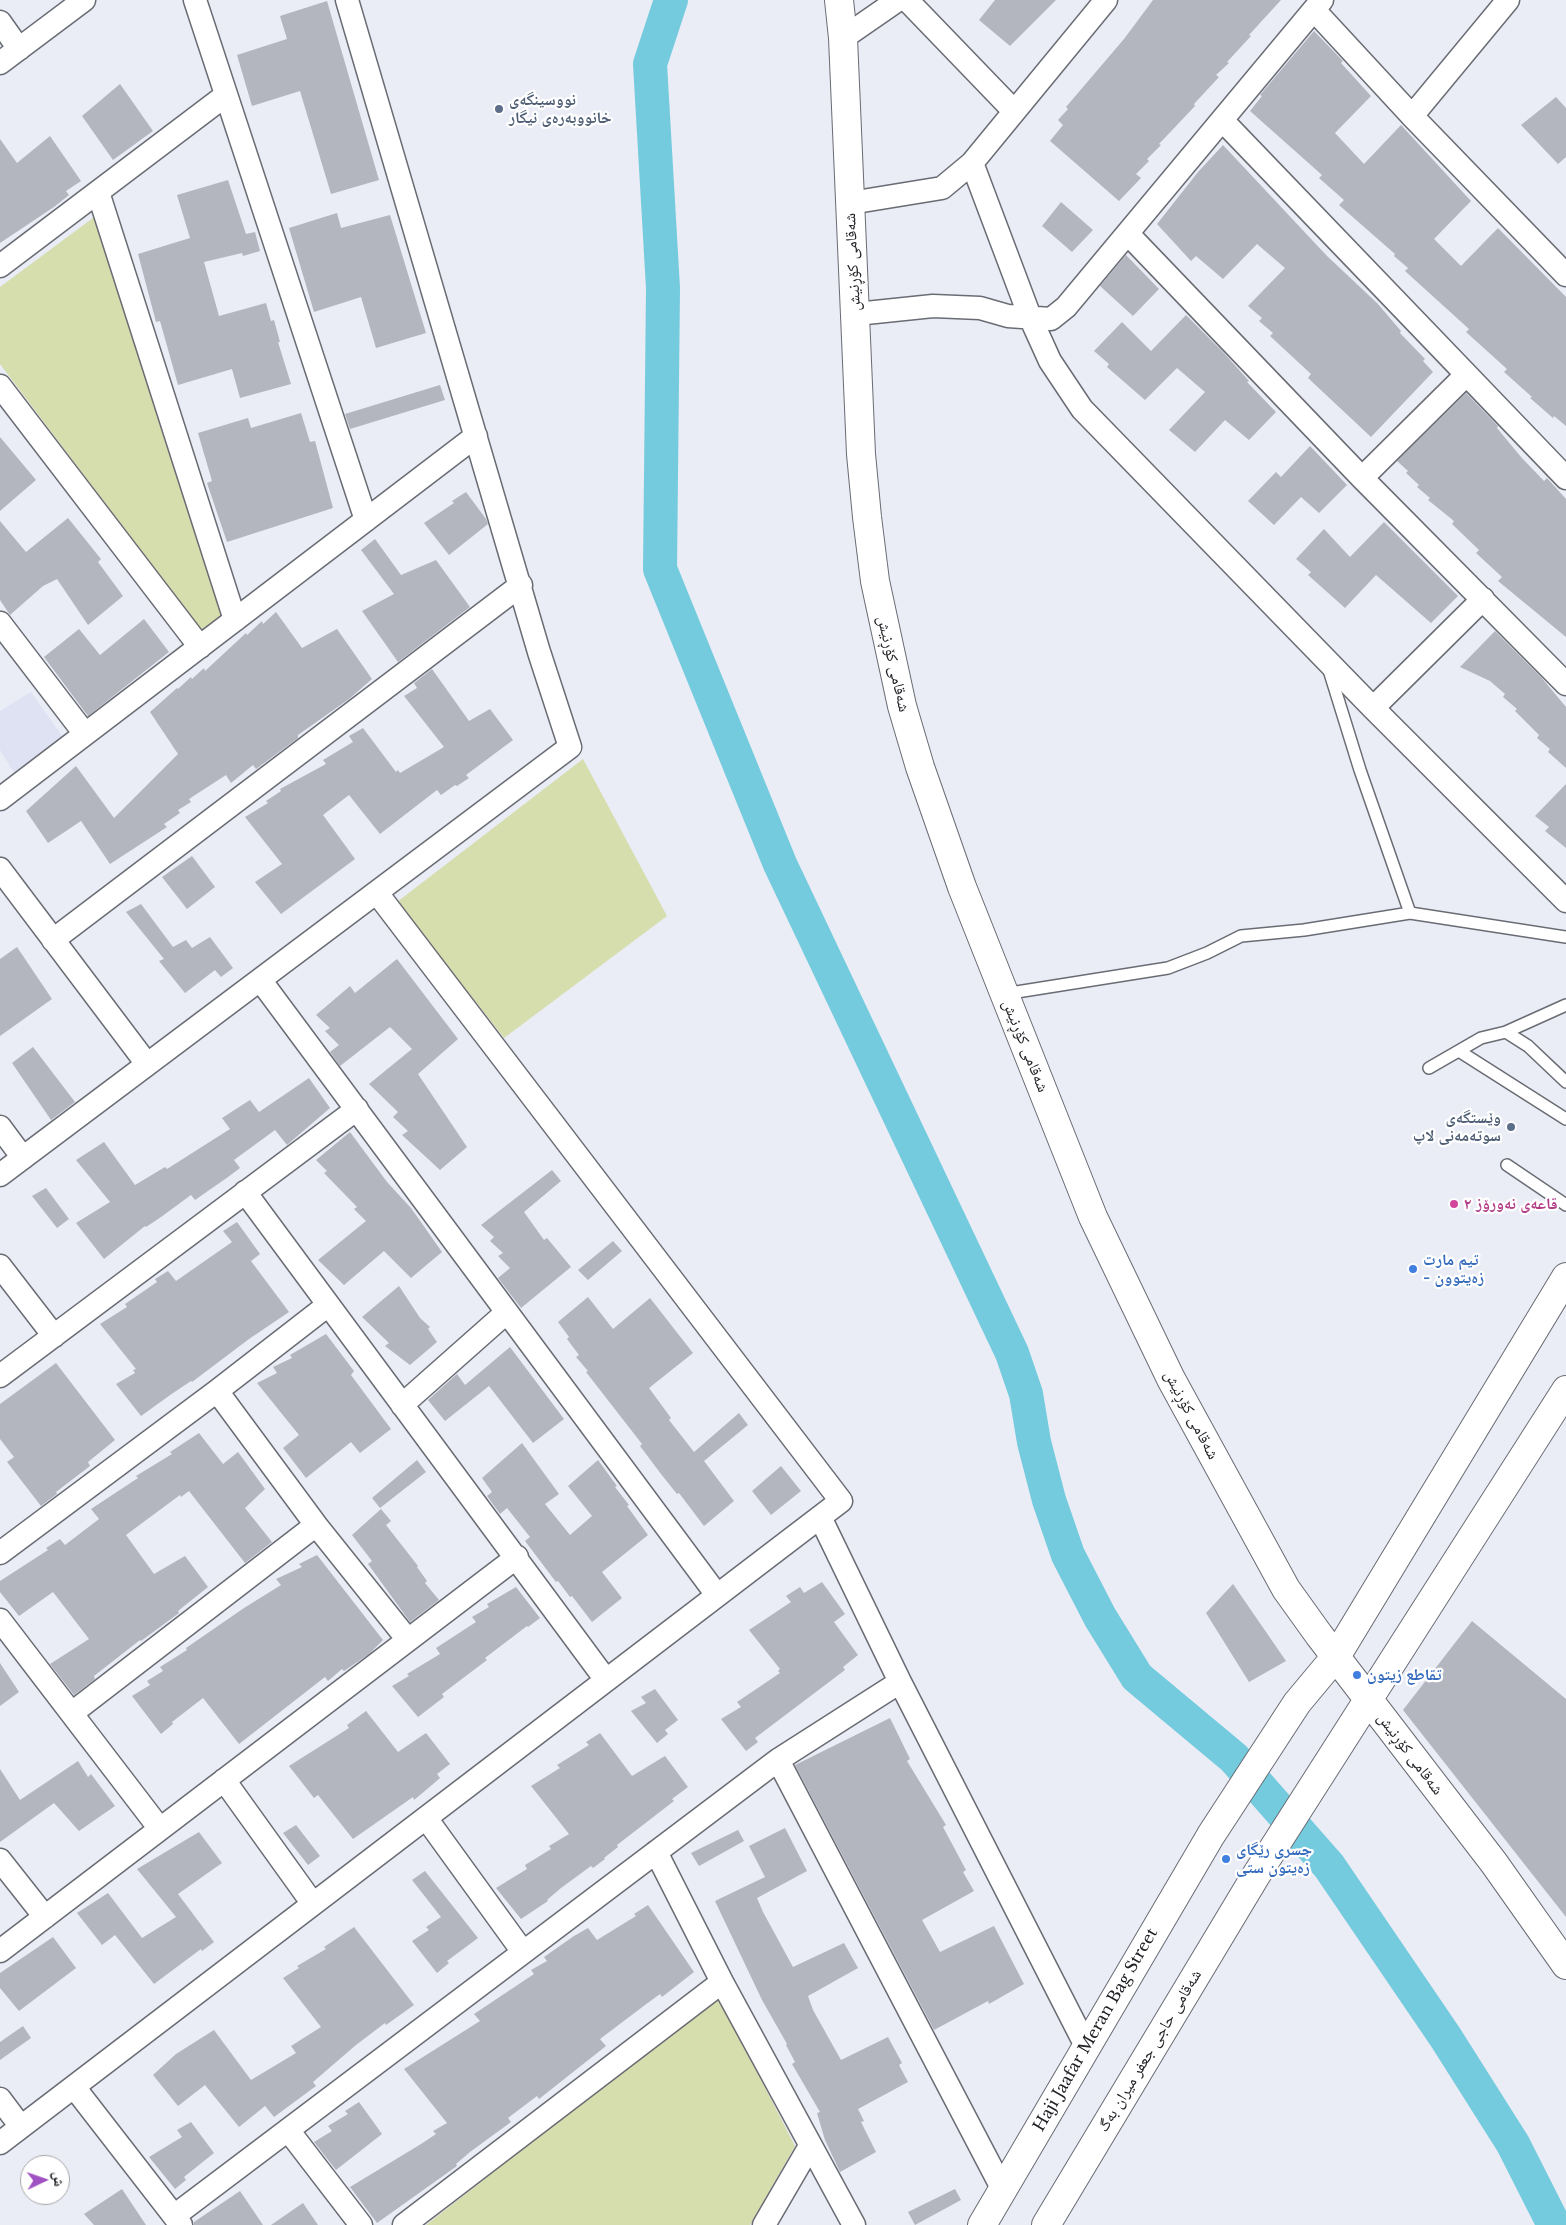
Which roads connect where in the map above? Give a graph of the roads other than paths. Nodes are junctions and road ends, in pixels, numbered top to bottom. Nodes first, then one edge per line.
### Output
1 (84, 0) edge
2 (195, 0) edge
3 (347, 0) edge
4 (839, 0) edge
5 (898, 0) edge
6 (907, 0) edge
7 (1106, 0) edge
8 (1508, 0) edge
9 (1318, 5) edge
10 (0, 22) edge
11 (842, 38) junction
12 (19, 49) junction
13 (0, 63) edge
14 (226, 95) junction
15 (1013, 110) junction
16 (1412, 116) junction
17 (1222, 120) junction
18 (972, 162) junction
19 (98, 192) junction
20 (850, 203) junction
21 (1128, 234) junction
22 (0, 266) edge
23 (1566, 275) edge
24 (856, 314) junction
25 (1030, 318) junction
26 (1466, 375) junction
27 (0, 386) edge
28 (476, 436) junction
29 (1362, 478) junction
30 (1566, 478) edge
31 (366, 520) junction
32 (521, 585) junction
33 (1482, 599) junction
34 (235, 620) junction
35 (0, 623) edge
36 (200, 646) junction
37 (1326, 659) junction
38 (1566, 684) edge
39 (1373, 708) junction
40 (85, 734) junction
41 (0, 799) edge
42 (0, 870) edge
43 (377, 893) junction
44 (1566, 901) edge
45 (1410, 913) junction
46 (1566, 937) edge
47 (53, 940) junction
48 (261, 981) junction
49 (1004, 994) junction
50 (1566, 1005) edge
51 (1506, 1032) junction
52 (1459, 1051) junction
53 (147, 1064) junction
54 (1429, 1068) dead end
55 (1566, 1082) edge
56 (357, 1109) junction
57 (1566, 1119) edge
58 (0, 1128) edge
59 (23, 1158) junction
60 (1506, 1166) dead end
61 (0, 1175) edge
62 (246, 1192) junction
63 (1566, 1205) edge
64 (0, 1266) edge
65 (1566, 1277) edge
66 (328, 1305) junction
67 (507, 1312) junction
68 (54, 1336) junction
69 (0, 1376) edge
70 (217, 1391) junction
71 (1563, 1401) edge
72 (402, 1405) junction
73 (820, 1517) junction
74 (316, 1525) junction
75 (0, 1553) edge
76 (517, 1557) junction
77 (717, 1595) junction
78 (0, 1620) edge
79 (408, 1640) junction
80 (1336, 1656) junction
81 (606, 1680) junction
82 (900, 1682) junction
83 (1369, 1699) junction
84 (72, 1713) junction
85 (778, 1760) junction
86 (224, 1780) junction
87 (426, 1818) junction
88 (160, 1829) junction
89 (656, 1852) junction
90 (0, 1860) edge
91 (314, 1904) junction
92 (45, 1917) junction
93 (0, 1951) edge
94 (523, 1952) junction
95 (1566, 1965) edge
96 (722, 1982) junction
97 (1086, 2046) junction
98 (74, 2087) junction
99 (0, 2099) edge
100 (21, 2127) junction
101 (288, 2130) junction
102 (0, 2143) edge
103 (810, 2146) junction
104 (1003, 2190) junction
105 (177, 2221) edge
106 (1051, 2222) edge
107 (361, 2225) edge
108 (404, 2225) edge
109 (764, 2225) edge
110 (854, 2225) edge
111 (982, 2225) edge

1 - 12 street
2 - 14 street
3 - 28 street
4 - 11 main road, شەقامی کۆڕنیش
5 - 11 street
6 - 15 street
7 - 15 street
8 - 16 street
9 - 16 street
9 - 17 street
10 - 12 street
11 - 20 main road, شەقامی کۆڕنیش
12 - 13 street
14 - 19 street
14 - 31 street
15 - 18 street
16 - 23 street
17 - 21 street
17 - 26 street
18 - 20 street
18 - 25 street
19 - 22 street
19 - 34 street
20 - 24 main road, شەقامی کۆڕنیش
21 - 25 street
21 - 29 street
24 - 25 street
24 - 49 main road, شەقامی کۆڕنیش
25 - 37 street
26 - 29 street
26 - 30 street
27 - 36 street
28 - 31 street
28 - 32 street
29 - 33 street
31 - 34 street
32 - 43 street
32 - 47 street
33 - 38 street
33 - 39 street
34 - 36 street
35 - 40 street
36 - 40 street
37 - 39 street
37 - 45 lane
39 - 44 street
40 - 41 street
42 - 47 street
43 - 48 street
43 - 73 street
45 - 46 lane
45 - 49 lane
47 - 53 street
48 - 53 street
48 - 56 street
49 - 80 main road, شەقامی کۆڕنیش
50 - 51 lane
51 - 52 lane
51 - 55 lane
52 - 54 lane
52 - 57 lane
53 - 59 street
56 - 62 street
56 - 67 street
58 - 59 street
59 - 61 street
60 - 63 lane
62 - 66 street
62 - 68 street
64 - 68 street
65 - 80 main road, Haji Jaafar Meran Bag Street
66 - 70 street
66 - 72 street
67 - 72 street
67 - 77 street
68 - 69 street
70 - 74 street
70 - 75 street
71 - 83 main road, شەقامی حاجی جعفر میران بەگ
72 - 76 street
73 - 77 street
73 - 82 street
74 - 79 street
74 - 84 street
76 - 79 street
76 - 81 street
77 - 81 street
78 - 84 street
79 - 86 street
80 - 83 main road, شەقامی کۆڕنیش
80 - 97 main road, Haji Jaafar Meran Bag Street
81 - 87 street
82 - 85 street
82 - 97 street
83 - 95 main road, شەقامی کۆڕنیش
83 - 106 main road, شەقامی حاجی جعفر میران بەگ
84 - 88 street
85 - 89 street
85 - 104 street
86 - 88 street
86 - 91 street
87 - 91 street
87 - 94 street
88 - 92 street
89 - 94 street
89 - 96 street
90 - 92 street
91 - 98 street
92 - 93 street
94 - 101 street
96 - 103 street
96 - 108 street
97 - 104 main road, Haji Jaafar Meran Bag Street
98 - 100 street
98 - 105 street
99 - 100 street
100 - 102 street
101 - 105 street
101 - 107 street
103 - 109 street
103 - 110 street
104 - 111 main road, Haji Jaafar Meran Bag Street

